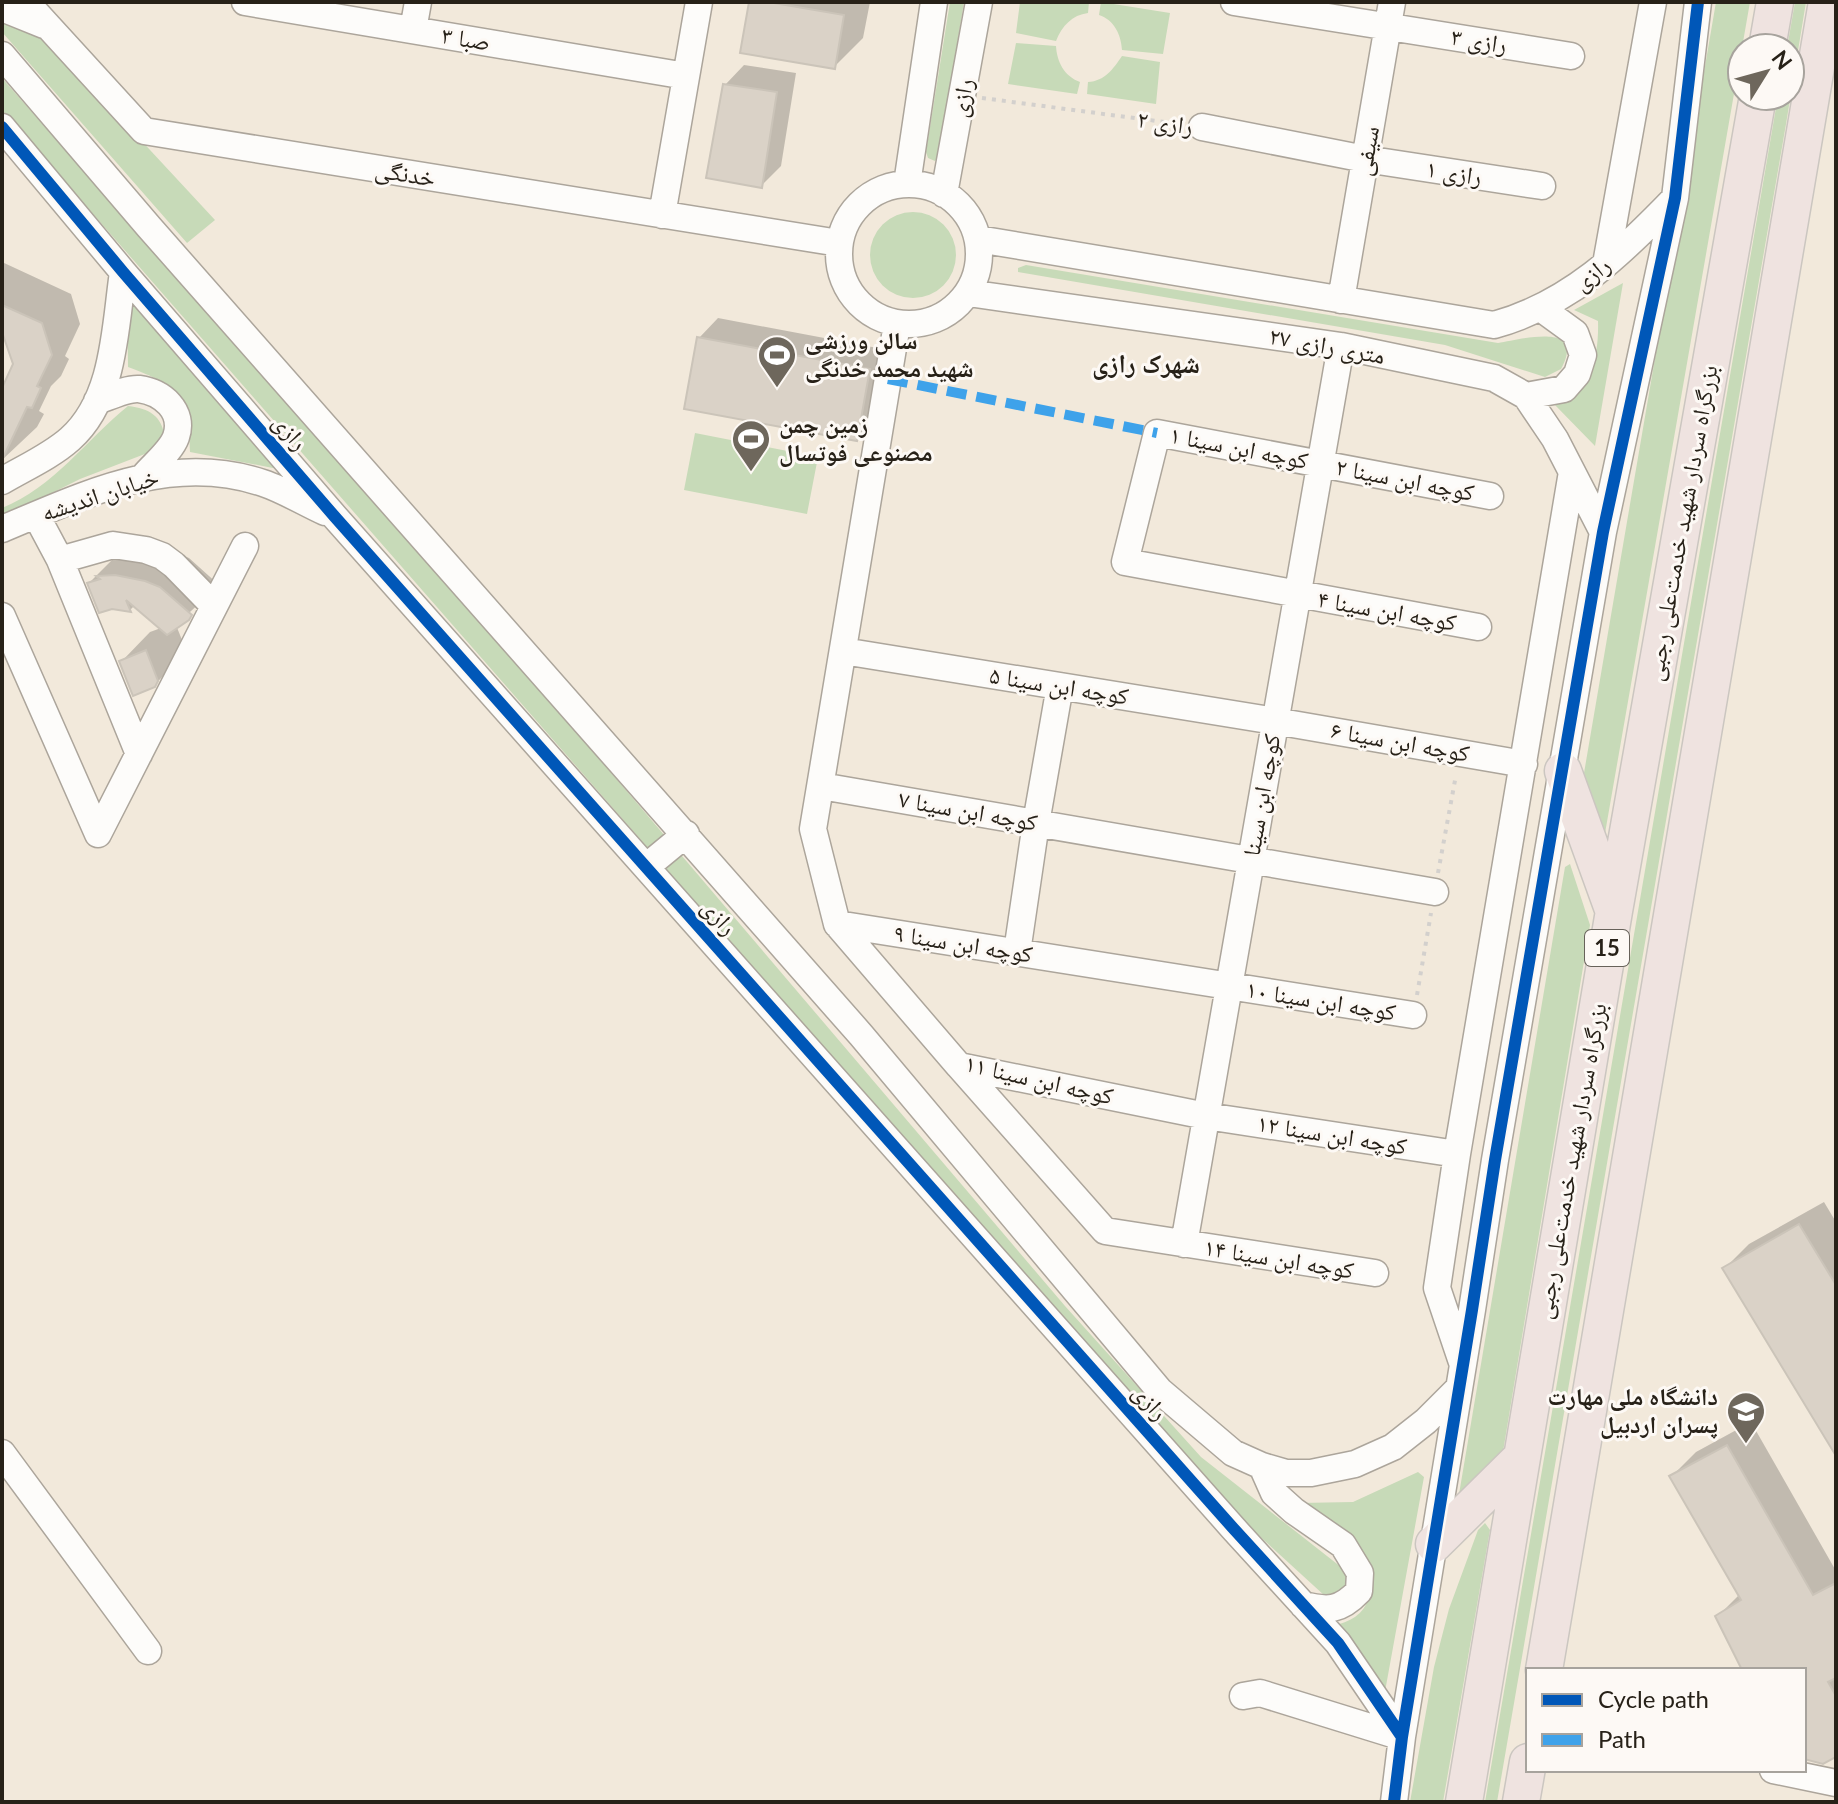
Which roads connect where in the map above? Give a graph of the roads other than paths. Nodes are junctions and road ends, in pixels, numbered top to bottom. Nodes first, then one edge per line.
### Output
1 (26, 2) edge
2 (245, 2) edge
3 (418, 2) edge
4 (699, 2) edge
5 (934, 2) edge
6 (979, 2) edge
7 (1234, 2) edge
8 (1653, 2) edge
9 (1698, 2) edge
10 (1775, 2) edge
11 (1827, 2) edge
12 (2, 8) edge
13 (1390, 14) edge
14 (47, 26) junction
15 (413, 30) junction
16 (1770, 32) edge
17 (2, 55) edge
18 (1571, 56) dead end
19 (686, 76) junction
20 (1755, 112) edge
21 (2, 127) edge
22 (1202, 127) road end
23 (1365, 159) junction
24 (907, 184) junction
25 (1542, 186) dead end
26 (944, 194) junction
27 (1675, 198) junction
28 (662, 215) junction
29 (978, 239) junction
30 (839, 243) junction
31 (1606, 264) junction
32 (123, 272) junction
33 (968, 293) junction
34 (1341, 300) junction
35 (1542, 309) junction
36 (897, 324) junction
37 (1494, 325) joint
38 (1341, 346) junction
39 (1526, 396) junction
40 (97, 401) junction
41 (1157, 433) joint
42 (1320, 463) junction
43 (1572, 472) junction
44 (144, 476) junction
45 (2, 481) edge
46 (1490, 496) dead end
47 (36, 515) junction
48 (335, 517) junction
49 (2, 529) edge
50 (1603, 532) junction
51 (245, 546) dead end
52 (60, 560) junction
53 (1297, 594) junction
54 (214, 606) junction
55 (2, 616) edge
56 (1478, 627) dead end
57 (843, 651) junction
58 (1060, 686) junction
59 (1275, 721) junction
60 (139, 754) junction
61 (1524, 764) junction
62 (1563, 771) junction
63 (821, 786) junction
64 (1036, 823) junction
65 (686, 834) junction
66 (1251, 860) junction
67 (646, 867) junction
68 (1435, 892) dead end
69 (1614, 911) junction
70 (837, 924) junction
71 (1017, 952) junction
72 (1229, 987) junction
73 (1413, 1015) dead end
74 (959, 1066) junction
75 (1206, 1116) junction
76 (1457, 1154) junction
77 (1184, 1244) junction
78 (1375, 1273) dead end
79 (1461, 1376) junction
80 (2, 1453) edge
81 (1521, 1458) junction
82 (1262, 1466) junction
83 (1434, 1544) junction
84 (1303, 1605) junction
85 (148, 1651) dead end
86 (1544, 1668) edge
87 (1243, 1696) dead end
88 (1402, 1737) junction
89 (1526, 1772) edge
90 (1783, 1772) edge
91 (1836, 1783) edge
92 (1394, 1802) edge
93 (1464, 1802) edge
94 (1521, 1802) edge

1 - 14 street, خدنگی
2 - 15 street, صبا ۳
3 - 15 street
4 - 19 street
5 - 24 street, رازی
6 - 26 street, رازی
7 - 13 street, رازی ۳
8 - 31 street
9 - 27 street
10 - 16 highway
11 - 86 highway, 15
12 - 14 street
13 - 18 street, رازی ۳
13 - 23 street, سیفی
14 - 28 street, خدنگی
15 - 19 street, صبا ۳
17 - 65 street, رازی
19 - 28 street
20 - 69 highway, بزرگراه سردار شهید خدمت‌علی رجبی / 15
21 - 32 street, رازی
22 - 23 street, رازی ۲
23 - 25 street, رازی ۱
23 - 34 street, سیفی
24 - 26 street
24 - 30 street
26 - 29 street
27 - 31 street, رازی
27 - 50 street
28 - 30 street, خدنگی
29 - 33 street
29 - 34 street, ۲۷ متری رازی
30 - 36 street
31 - 35 street, رازی
32 - 40 street, خیابان اندیشه
32 - 48 street, رازی
33 - 36 street
33 - 38 street, ۲۷ متری رازی
34 - 37 street, ۲۷ متری رازی
35 - 37 street, رازی
35 - 39 street
36 - 57 street
38 - 39 street, ۲۷ متری رازی
38 - 42 street, کوچه ابن سینا
39 - 43 street, ۲۷ متری رازی
40 - 44 street
40 - 45 street, خیابان اندیشه
41 - 42 street, کوچه ابن سینا ۱
41 - 53 street, کوچه ابن سینا ۴
42 - 46 street, کوچه ابن سینا ۲
42 - 53 street, کوچه ابن سینا
43 - 50 street, ۲۷ متری رازی
43 - 61 street
44 - 47 street, خیابان اندیشه
44 - 48 street, خیابان اندیشه
47 - 49 street, خیابان اندیشه
47 - 52 street
48 - 67 street, رازی
50 - 62 street
51 - 54 street
52 - 54 street
52 - 60 street
53 - 56 street, کوچه ابن سینا ۴
53 - 59 street, کوچه ابن سینا
54 - 60 street
55 - 60 street
57 - 58 street, کوچه ابن سینا ۵
57 - 63 street
58 - 59 street, کوچه ابن سینا ۵
58 - 64 street
59 - 61 street, کوچه ابن سینا ۶
59 - 66 street, کوچه ابن سینا
61 - 76 street
62 - 69 highway
62 - 79 street
63 - 64 street, کوچه ابن سینا ۷
63 - 70 street
64 - 66 street, کوچه ابن سینا ۷
64 - 71 street
65 - 67 street
65 - 82 street, رازی
66 - 68 street, کوچه ابن سینا ۷
66 - 72 street, کوچه ابن سینا
67 - 84 street, رازی
69 - 81 highway, بزرگراه سردار شهید خدمت‌علی رجبی / 15
70 - 71 street, کوچه ابن سینا ۹
70 - 74 street, کوچه ابن سینا ۱۱
71 - 72 street, کوچه ابن سینا ۹
72 - 73 street, کوچه ابن سینا ۱۰
72 - 75 street, کوچه ابن سینا
74 - 75 street, کوچه ابن سینا ۱۱
74 - 77 street, کوچه ابن سینا ۱۴
75 - 76 street, کوچه ابن سینا ۱۲
75 - 77 street, کوچه ابن سینا
76 - 79 street
77 - 78 street, کوچه ابن سینا ۱۴
79 - 82 street, رازی
79 - 83 street
80 - 85 street
81 - 83 highway
81 - 93 highway, بزرگراه سردار شهید خدمت‌علی رجبی / 15
82 - 84 street
83 - 88 street
84 - 88 street, رازی
87 - 88 street
88 - 92 street
89 - 94 highway
90 - 91 street

